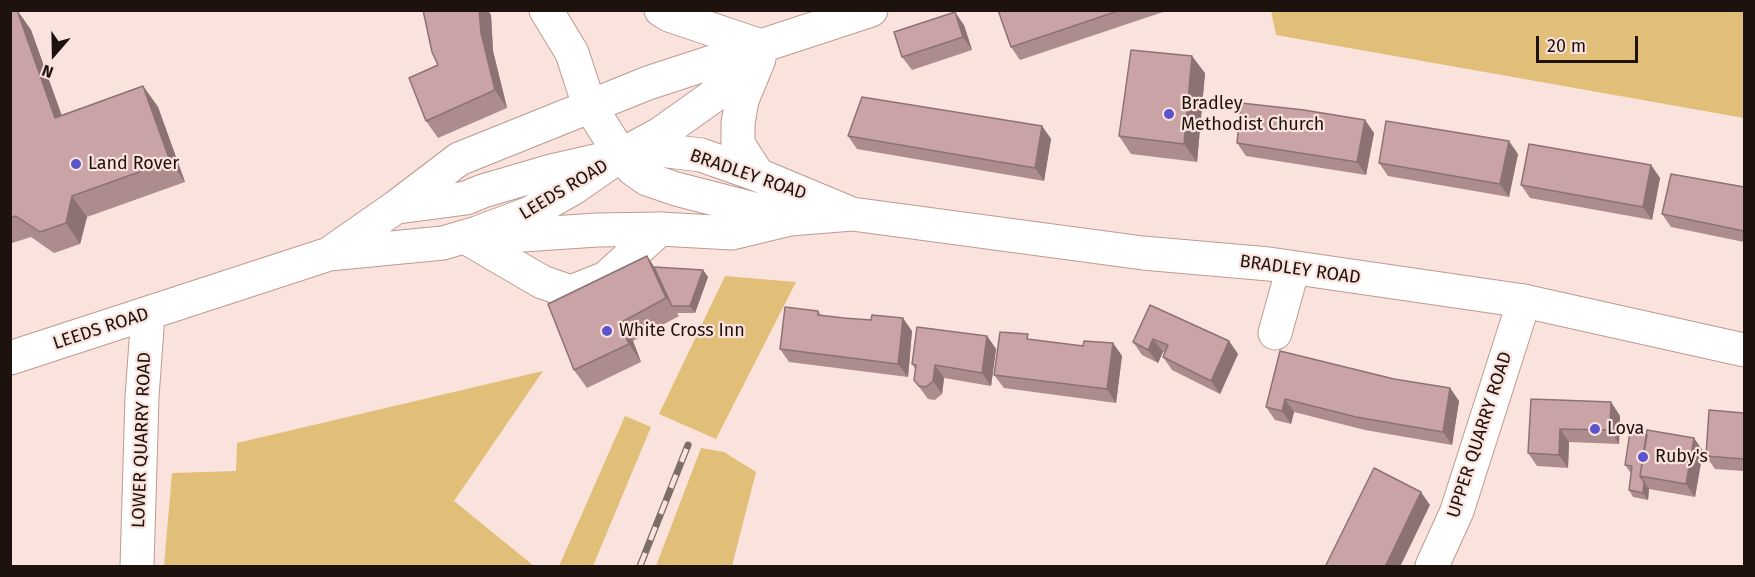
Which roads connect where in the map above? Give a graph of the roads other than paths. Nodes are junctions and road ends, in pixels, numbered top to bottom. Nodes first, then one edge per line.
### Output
1 (546, 10) edge
2 (574, 10) edge
3 (661, 10) edge
4 (871, 10) edge
5 (764, 46) junction
6 (573, 53) junction
7 (589, 105) junction
8 (621, 155) junction
9 (758, 175) junction
10 (396, 207) junction
11 (852, 213) junction
12 (790, 219) junction
13 (660, 229) junction
14 (471, 235) junction
15 (329, 254) junction
16 (1293, 268) junction
17 (1524, 301) junction
18 (148, 314) junction
19 (1275, 333) dead end
20 (1744, 350) edge
21 (10, 358) edge
22 (137, 567) edge
23 (1432, 567) edge

1 - 6 main road
2 - 6 main road
3 - 5 main road
4 - 5 main road, LEEDS ROAD
5 - 7 main road, LEEDS ROAD
5 - 8 main road, LEEDS ROAD
5 - 9 main road
6 - 7 main road
7 - 8 main road
7 - 10 main road, LEEDS ROAD
8 - 9 main road, BRADLEY ROAD
8 - 10 main road, BRADLEY ROAD
8 - 12 main road
8 - 14 main road, LEEDS ROAD
9 - 11 main road, BRADLEY ROAD
10 - 15 main road, LEEDS ROAD
11 - 12 main road, BRADLEY ROAD
11 - 16 main road, BRADLEY ROAD
12 - 13 main road, BRADLEY ROAD
13 - 14 main road, BRADLEY ROAD
13 - 14 main road
14 - 15 main road, LEEDS ROAD
15 - 18 main road, LEEDS ROAD
16 - 17 main road, BRADLEY ROAD
16 - 19 main road
17 - 20 main road, BRADLEY ROAD
17 - 23 main road, UPPER QUARRY ROAD
18 - 21 main road, LEEDS ROAD
18 - 22 main road, LOWER QUARRY ROAD

